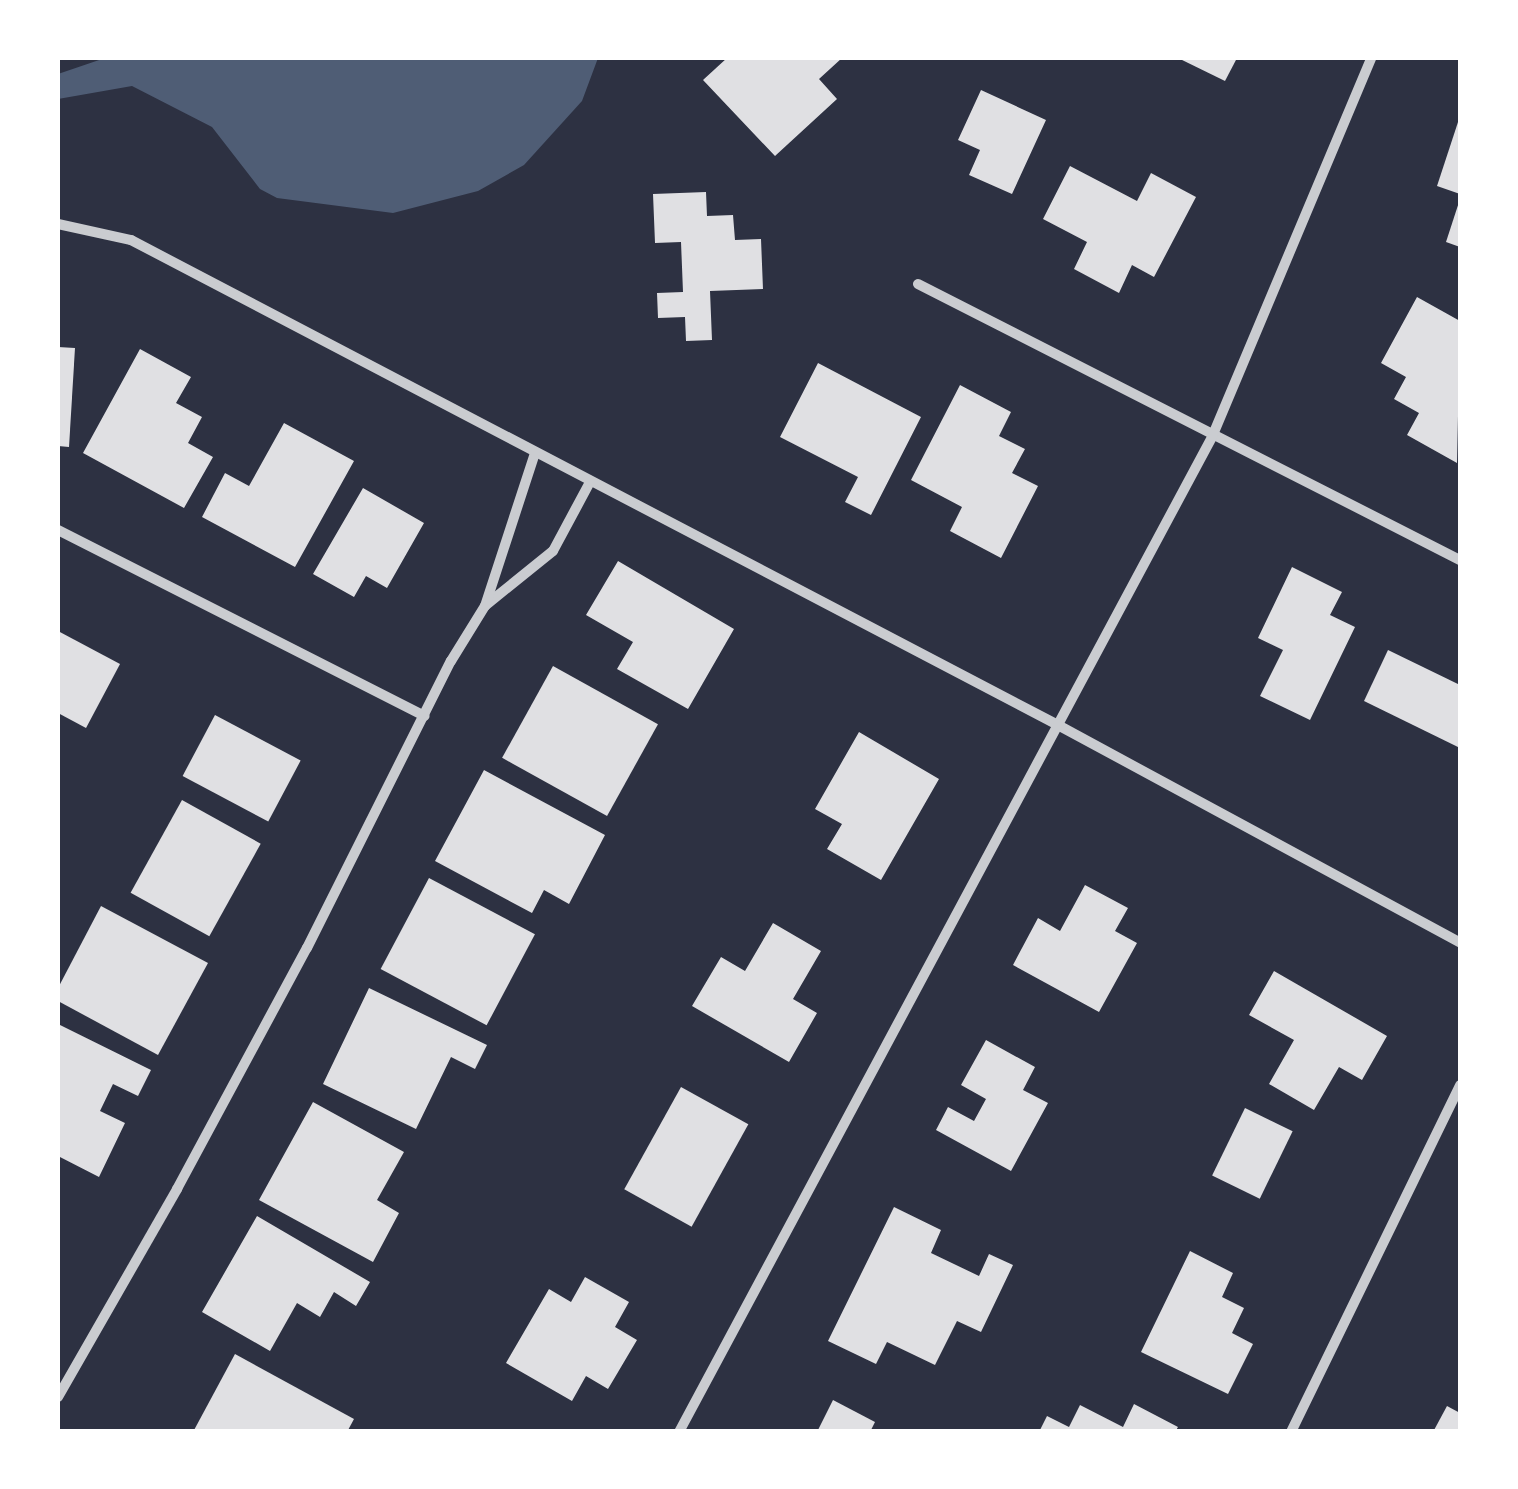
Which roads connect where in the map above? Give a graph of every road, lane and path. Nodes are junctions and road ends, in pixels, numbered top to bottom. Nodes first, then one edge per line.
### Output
1 (1372, 58) edge
2 (58, 224) edge
3 (918, 284) dead end
4 (1212, 437) junction
5 (535, 454) junction
6 (590, 482) junction
7 (58, 530) edge
8 (1460, 560) edge
9 (485, 606) junction
10 (424, 716) junction
11 (1056, 724) junction
12 (1460, 942) edge
13 (1460, 1085) edge
14 (58, 1397) edge
15 (679, 1432) edge
16 (1291, 1432) edge

1 - 4 street
2 - 5 street
3 - 4 street
4 - 8 street
4 - 11 street
5 - 6 street
5 - 9 street
6 - 9 street
6 - 11 street
7 - 10 street
9 - 10 street
10 - 14 street
11 - 12 street
11 - 15 street
13 - 16 street

